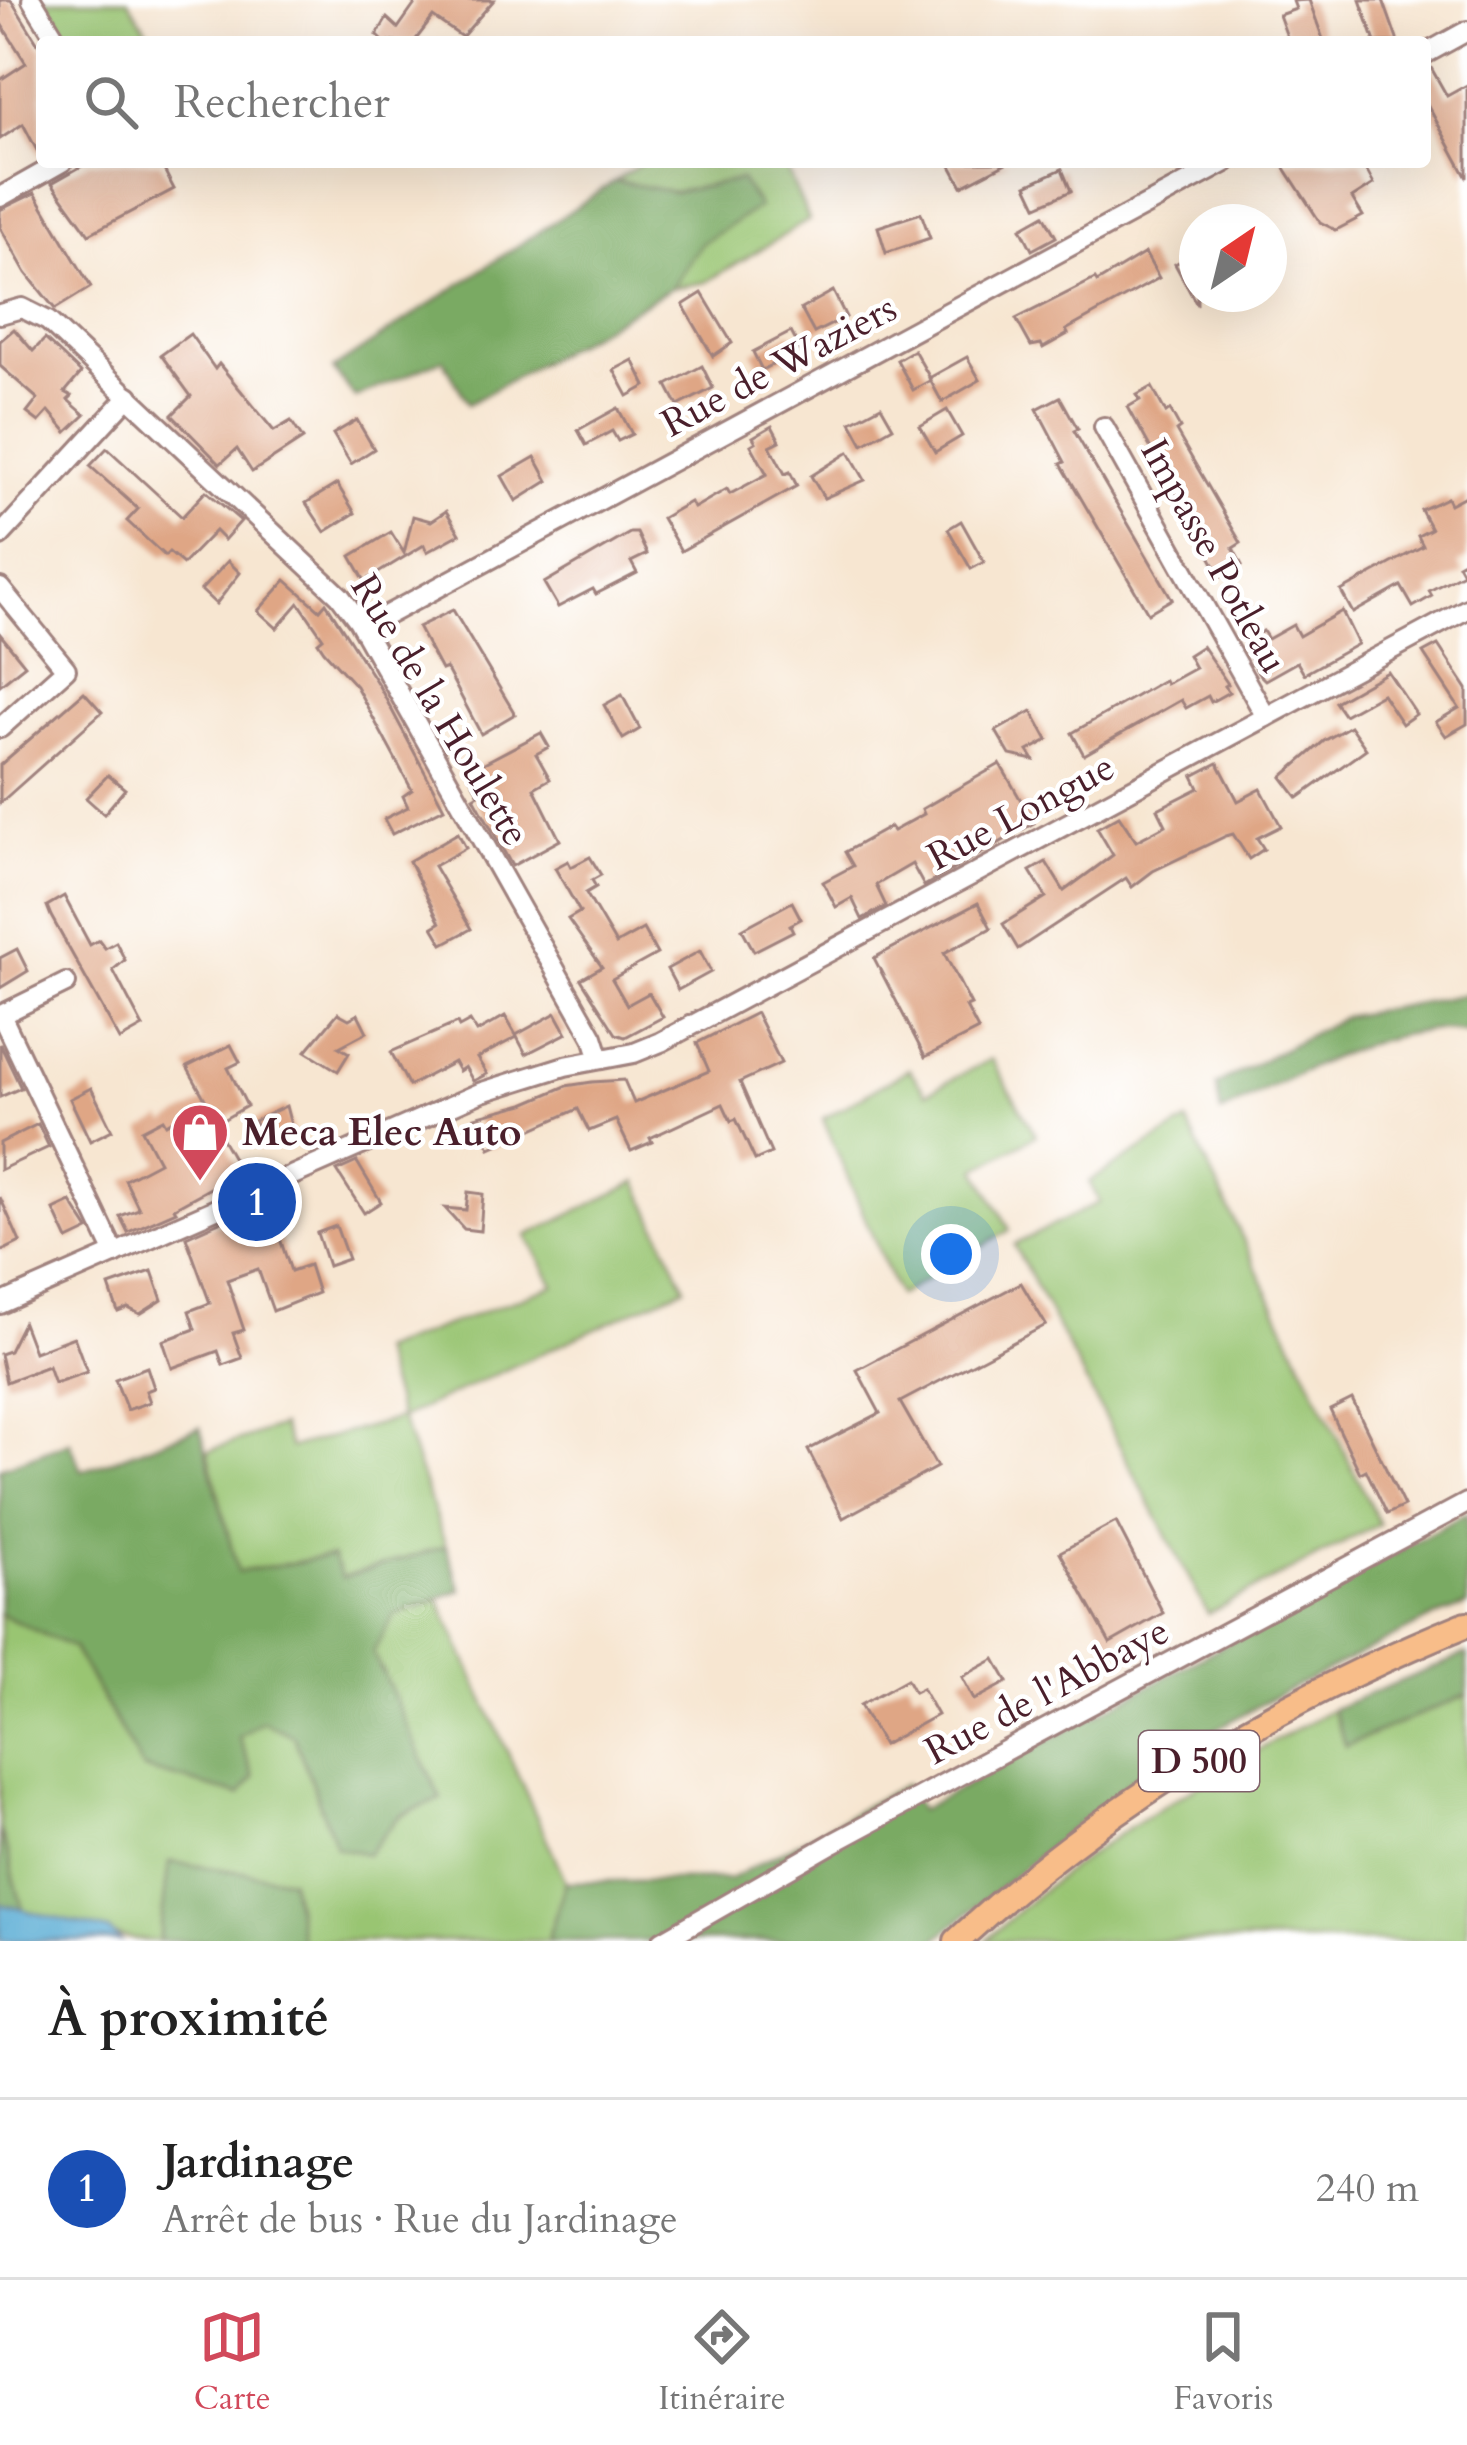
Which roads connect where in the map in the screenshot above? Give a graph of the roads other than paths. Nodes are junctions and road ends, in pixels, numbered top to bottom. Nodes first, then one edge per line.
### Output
1 (32, 0) edge
2 (1467, 31) edge
3 (54, 36) edge
4 (1431, 51) edge
5 (51, 168) edge
6 (1215, 168) edge
7 (0, 197) edge
8 (2, 313) edge
9 (129, 396) junction
10 (1103, 427) dead end
11 (0, 536) edge
12 (0, 588) edge
13 (1467, 608) edge
14 (363, 628) junction
15 (1266, 717) junction
16 (0, 728) edge
17 (66, 983) dead end
18 (600, 1059) junction
19 (115, 1253) junction
20 (0, 1304) edge
21 (1467, 1503) edge
22 (1467, 1624) edge
23 (662, 1941) edge
24 (957, 1941) edge

1 - 3 street
2 - 4 street
5 - 7 street
6 - 14 street, Rue de Waziers
8 - 9 street, Rue de la Houlette
9 - 11 street
9 - 14 street, Rue de la Houlette
10 - 15 street, Impasse Potleau
12 - 16 street
13 - 15 street, Rue Longue
14 - 18 street, Rue de la Houlette
15 - 18 street, Rue Longue
17 - 19 street
18 - 19 street, Rue Longue
19 - 20 street, Rue Longue
21 - 23 street, Rue de l'Abbaye
22 - 24 main road, D 500

